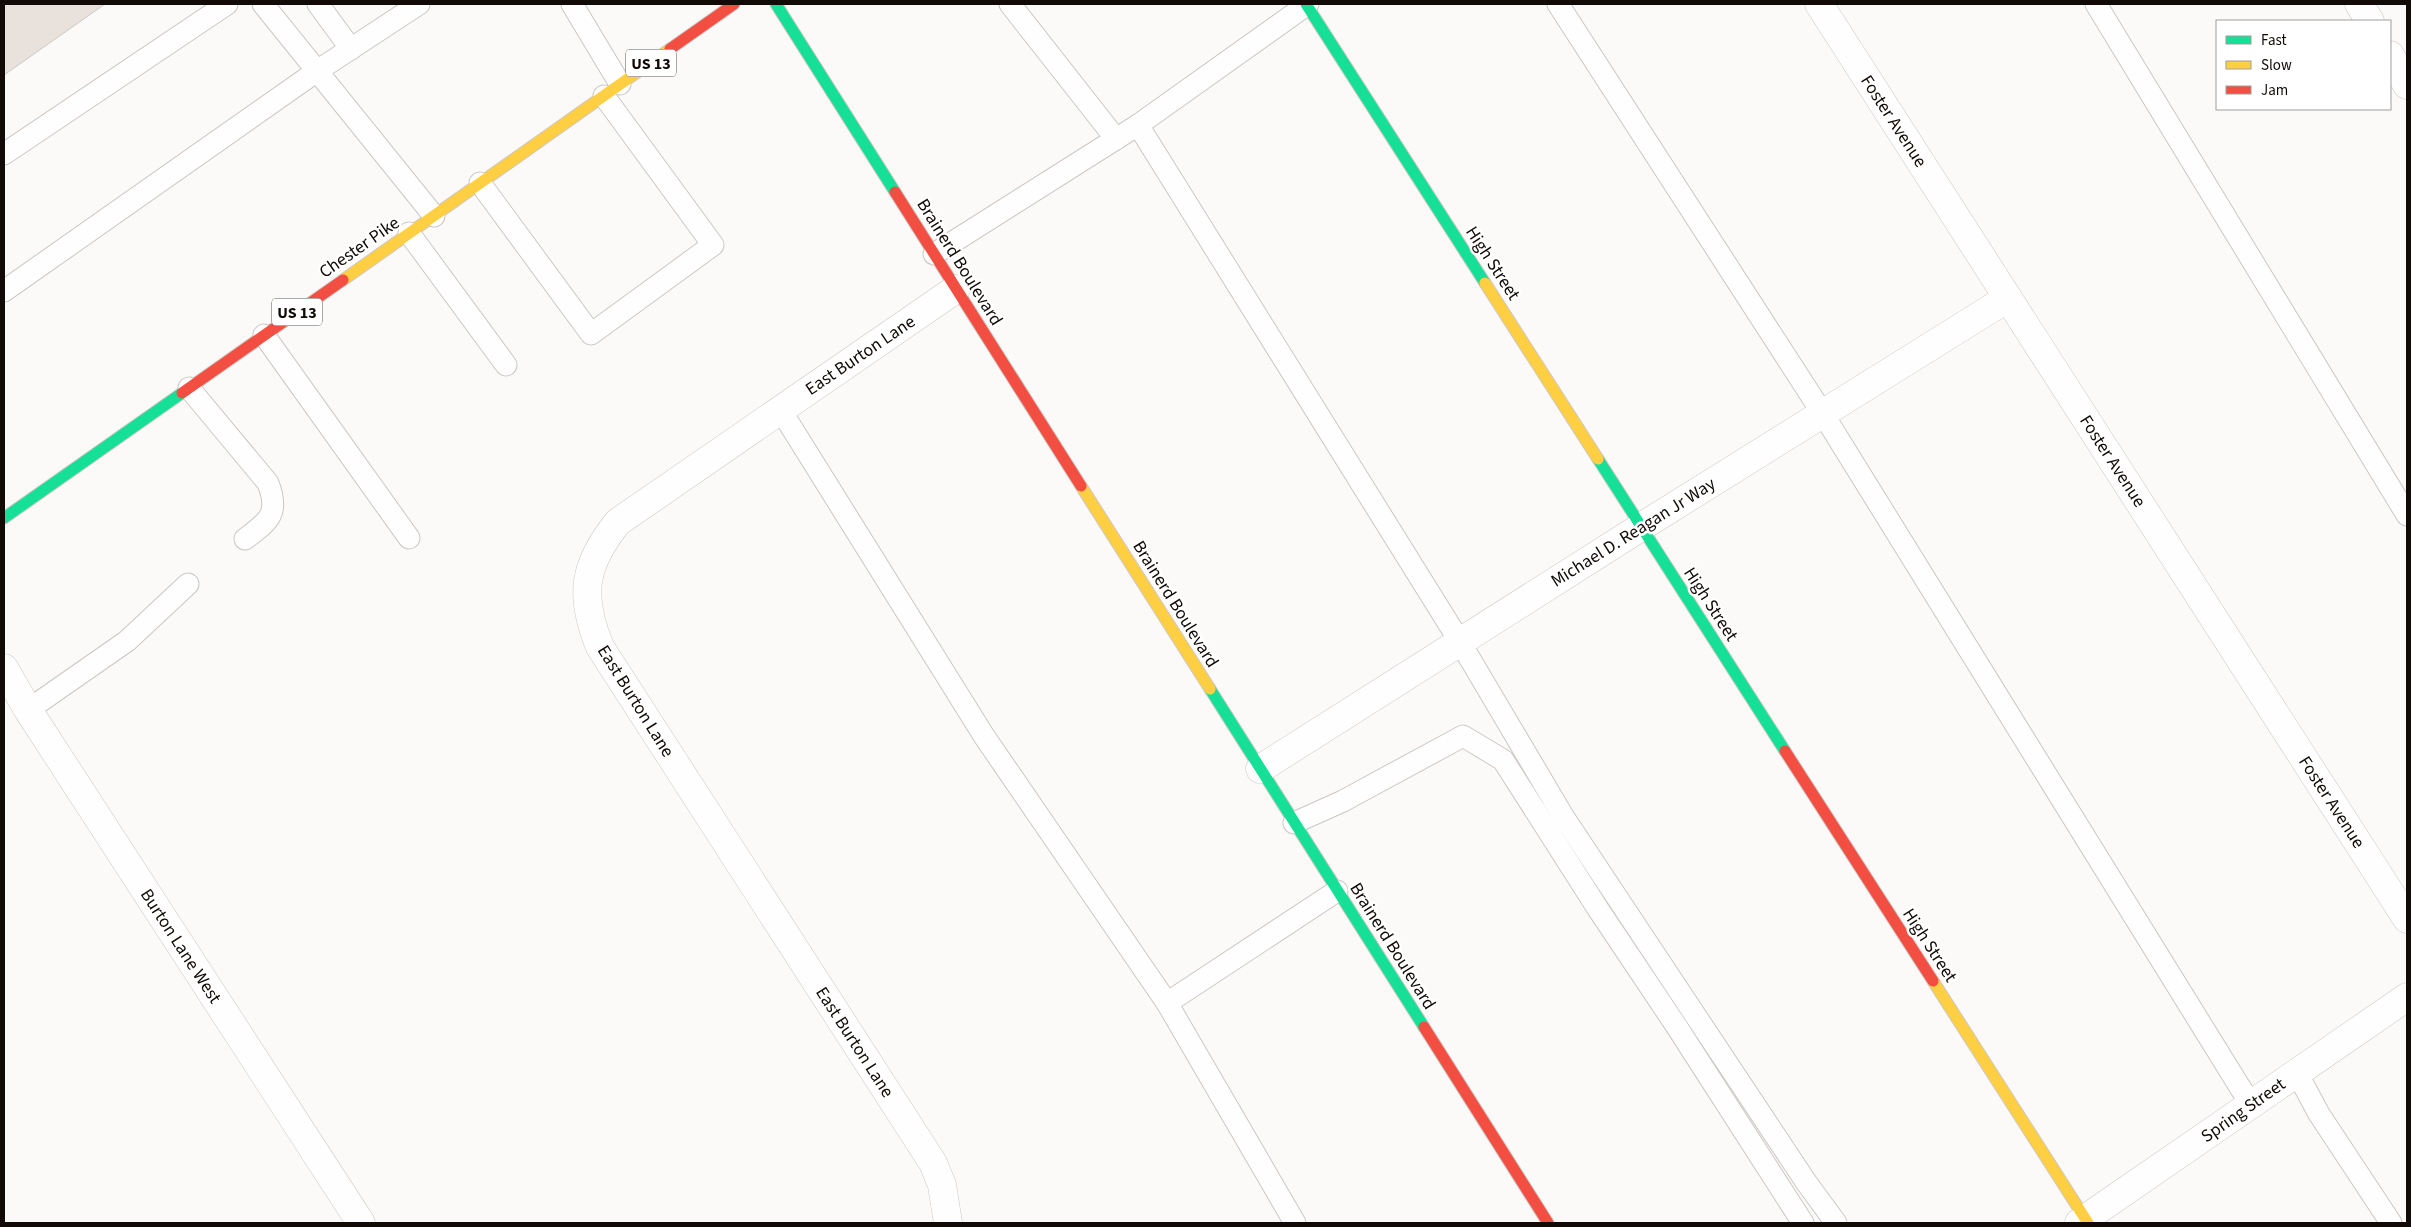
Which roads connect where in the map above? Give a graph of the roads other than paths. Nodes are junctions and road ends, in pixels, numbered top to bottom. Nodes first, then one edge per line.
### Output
1 (227, 4) edge
2 (263, 4) edge
3 (318, 4) edge
4 (419, 4) edge
5 (572, 4) edge
6 (734, 4) edge
7 (776, 4) edge
8 (1010, 4) edge
9 (1307, 4) edge
10 (1558, 4) edge
11 (1819, 4) edge
12 (2096, 4) edge
13 (2360, 4) edge
14 (2369, 20) edge
15 (351, 49) junction
16 (2391, 57) edge
17 (317, 71) junction
18 (2407, 85) edge
19 (612, 90) junction
20 (1138, 125) junction
21 (1116, 139) junction
22 (4, 154) edge
23 (480, 183) junction
24 (434, 216) junction
25 (409, 233) junction
26 (934, 254) junction
27 (956, 289) junction
28 (4, 291) edge
29 (2008, 298) junction
30 (264, 335) junction
31 (506, 365) dead end
32 (189, 388) junction
33 (780, 409) junction
34 (1823, 414) junction
35 (2407, 516) edge
36 (4, 518) edge
37 (1641, 527) junction
38 (409, 538) dead end
39 (245, 540) dead end
40 (188, 584) dead end
41 (1460, 642) junction
42 (4, 668) edge
43 (28, 710) junction
44 (1260, 769) junction
45 (1294, 823) junction
46 (1337, 891) junction
47 (2407, 919) edge
48 (2407, 997) edge
49 (1167, 1003) junction
50 (2297, 1073) junction
51 (2251, 1105) junction
52 (2084, 1222) edge
53 (361, 1223) edge
54 (948, 1223) edge
55 (1296, 1223) edge
56 (1548, 1223) edge
57 (1803, 1223) edge
58 (1836, 1223) edge
59 (2391, 1223) edge

1 - 22 lane
2 - 17 lane
3 - 15 lane
4 - 15 lane
5 - 19 lane
6 - 19 street, Chester Pike / US 13
7 - 26 street, Brainerd Boulevard
8 - 21 lane
9 - 20 lane
9 - 37 street, High Street
10 - 34 lane
11 - 29 street, Foster Avenue
12 - 35 lane
13 - 14 street
15 - 17 lane
16 - 18 street
17 - 24 lane
17 - 28 lane
19 - 23 street, Chester Pike / US 13
19 - 23 lane
20 - 21 lane
20 - 41 lane
21 - 26 lane
23 - 24 street, Chester Pike / US 13
24 - 25 street, Chester Pike / US 13
25 - 30 street, Chester Pike / US 13
25 - 31 lane
26 - 27 street, Brainerd Boulevard
27 - 33 street, East Burton Lane
27 - 44 street, Brainerd Boulevard
29 - 34 street, Michael D. Reagan Jr Way
29 - 47 street, Foster Avenue
30 - 32 street, Chester Pike / US 13
30 - 38 lane
32 - 36 street, Chester Pike / US 13
32 - 39 lane
33 - 49 lane
33 - 54 street, East Burton Lane
34 - 37 street, Michael D. Reagan Jr Way
34 - 51 lane
37 - 41 street, Michael D. Reagan Jr Way
37 - 52 street, High Street
40 - 43 lane
41 - 44 street, Michael D. Reagan Jr Way
41 - 58 lane
42 - 43 street, Burton Lane West
43 - 53 street, Burton Lane West
44 - 45 street, Brainerd Boulevard
45 - 46 street, Brainerd Boulevard
45 - 57 lane
46 - 49 lane
46 - 56 street, Brainerd Boulevard
48 - 50 street, Spring Street
49 - 55 lane
50 - 51 street, Spring Street
50 - 59 lane
51 - 52 street, Spring Street

